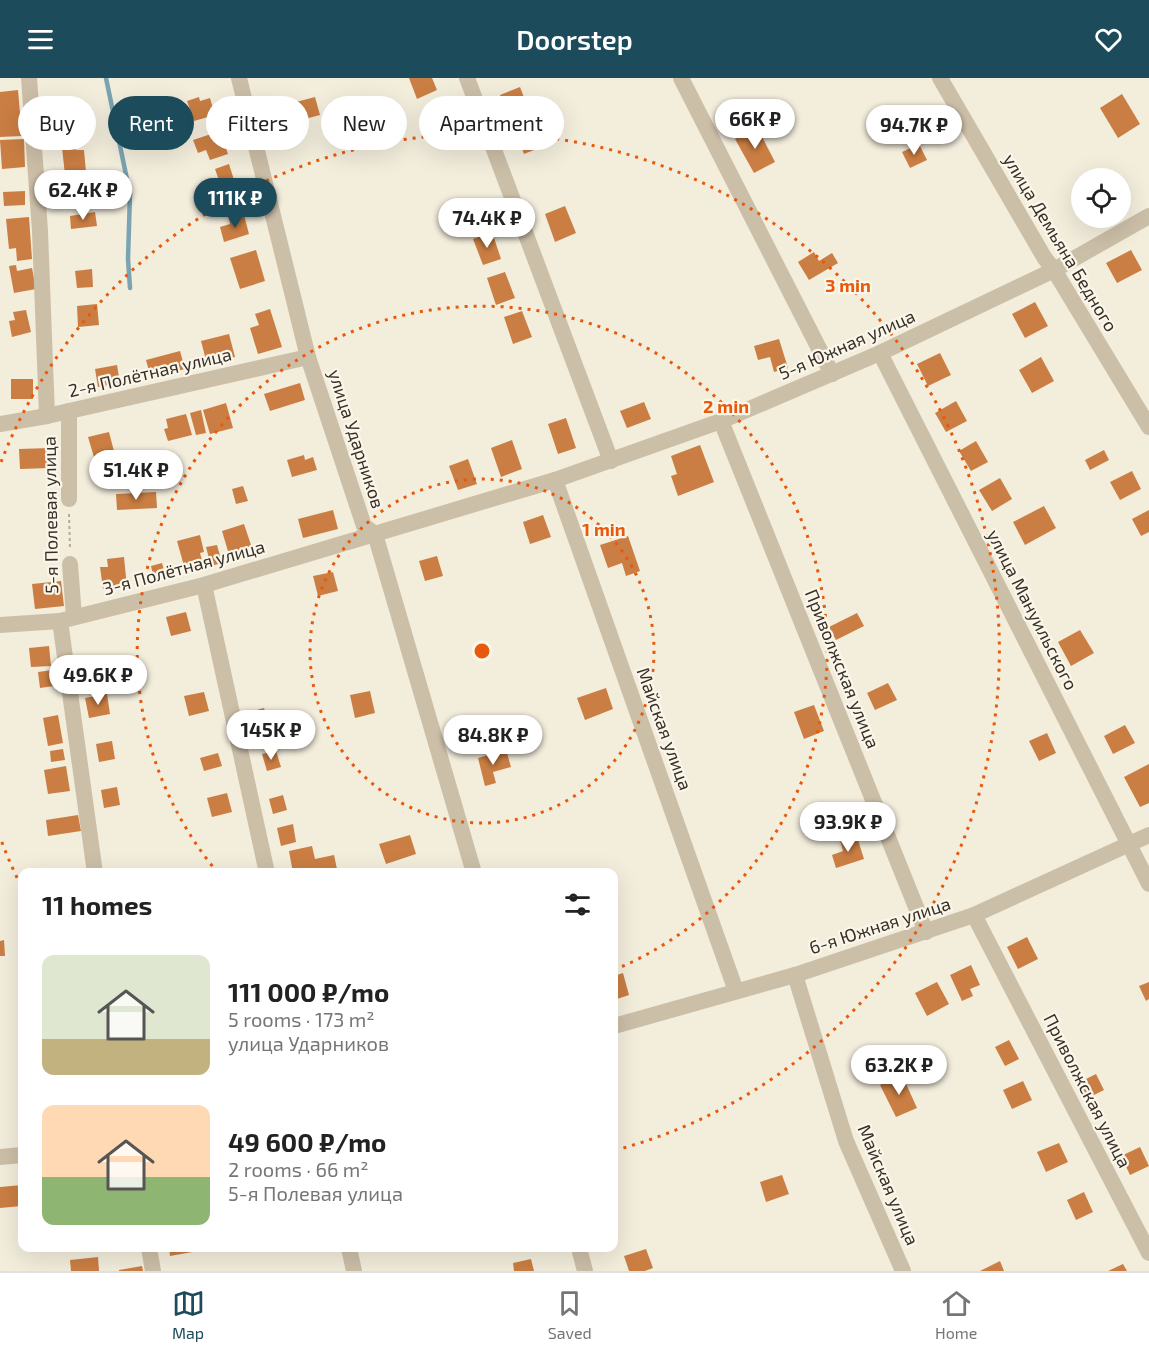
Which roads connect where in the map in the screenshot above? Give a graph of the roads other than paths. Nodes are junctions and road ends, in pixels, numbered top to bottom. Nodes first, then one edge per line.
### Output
1 (28, 78) edge
2 (239, 78) edge
3 (467, 78) edge
4 (681, 78) edge
5 (940, 78) edge
6 (1149, 216) edge
7 (1054, 270) junction
8 (880, 353) junction
9 (308, 357) junction
10 (832, 374) junction
11 (69, 411) junction
12 (47, 416) junction
13 (721, 421) junction
14 (0, 424) edge
15 (1149, 427) edge
16 (611, 461) junction
17 (555, 480) junction
18 (69, 500) road end
19 (375, 534) junction
20 (70, 564) road end
21 (204, 585) junction
22 (67, 619) junction
23 (0, 625) edge
24 (1149, 835) edge
25 (1129, 846) junction
26 (94, 868) edge
27 (266, 868) edge
28 (473, 868) edge
29 (1149, 884) edge
30 (974, 915) junction
31 (926, 932) junction
32 (795, 975) junction
33 (736, 991) junction
34 (618, 1025) edge
35 (18, 1155) edge
36 (0, 1157) edge
37 (150, 1252) edge
38 (350, 1252) edge
39 (580, 1252) edge
40 (1149, 1253) edge
41 (153, 1271) edge
42 (354, 1271) edge
43 (585, 1271) edge
44 (903, 1271) edge

1 - 12 street, 5-я Полевая улица
2 - 9 street, улица Ударников
3 - 16 street
4 - 10 street
5 - 7 street, улица Демьяна Бедного
6 - 7 street, 5-я Южная улица
7 - 8 street, 5-я Южная улица
7 - 15 street, улица Демьяна Бедного
8 - 10 street, 5-я Южная улица
8 - 25 street, улица Мануильского
9 - 11 street, 2-я Полётная улица
9 - 19 street, улица Ударников
10 - 13 street, 5-я Южная улица
11 - 12 street, 2-я Полётная улица
11 - 18 street, 5-я Полевая улица
12 - 14 street, 2-я Полётная улица
13 - 16 street, 5-я Южная улица
13 - 31 street, Приволжская улица
16 - 17 street, 5-я Южная улица
17 - 19 street, 5-я Южная улица
17 - 33 street, Майская улица
19 - 21 street, 3-я Полётная улица
19 - 28 street, улица Ударников
20 - 22 street, 5-я Полевая улица
21 - 22 street, 3-я Полётная улица
21 - 27 street
22 - 23 street, 3-я Полётная улица
22 - 26 street, 5-я Полевая улица
24 - 25 street, 6-я Южная улица
25 - 29 street, улица Мануильского
25 - 30 street, 6-я Южная улица
30 - 31 street, 6-я Южная улица
30 - 40 street, Приволжская улица
31 - 32 street, 6-я Южная улица
32 - 33 street, 6-я Южная улица
32 - 44 street, Майская улица
33 - 34 street, 6-я Южная улица
35 - 36 street
37 - 41 street
38 - 42 street
39 - 43 street

